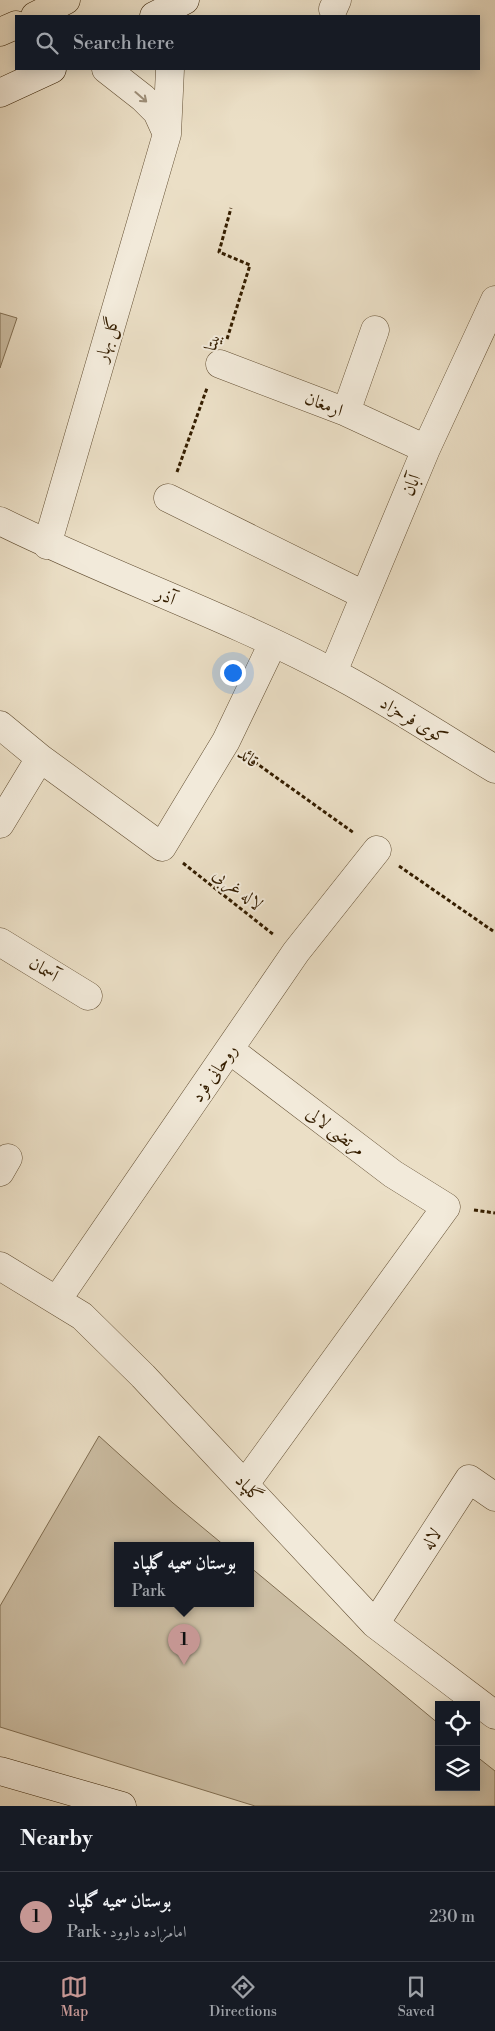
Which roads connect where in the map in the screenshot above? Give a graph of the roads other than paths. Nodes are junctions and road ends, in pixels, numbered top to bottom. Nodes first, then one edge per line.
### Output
1 (66, 0) edge
2 (187, 0) edge
3 (36, 15) edge
4 (156, 15) edge
5 (182, 15) edge
6 (15, 26) edge
7 (0, 32) edge
8 (50, 70) edge
9 (107, 70) edge
10 (170, 70) edge
11 (0, 93) edge
12 (167, 134) junction
13 (495, 300) edge
14 (375, 330) dead end
15 (220, 364) road end
16 (346, 412) junction
17 (426, 449) junction
18 (168, 498) road end
19 (0, 521) edge
20 (48, 545) junction
21 (364, 595) junction
22 (273, 643) junction
23 (333, 672) junction
24 (0, 725) edge
25 (40, 758) junction
26 (495, 769) edge
27 (0, 824) edge
28 (376, 850) road end
29 (0, 942) edge
30 (88, 996) dead end
31 (230, 1050) junction
32 (0, 1266) edge
33 (57, 1300) junction
34 (245, 1484) junction
35 (495, 1497) edge
36 (376, 1624) junction
37 (495, 1715) edge
38 (0, 1771) edge
39 (122, 1806) edge

1 - 3 highway
2 - 4 street
2 - 5 street
6 - 7 highway
8 - 11 street
9 -> 12 street
10 - 12 street, گل بهار
12 - 20 street, گل بهار
13 - 17 street, آبان
14 - 16 street
15 - 16 street, ارمغان
16 - 17 street, ارمغان
17 - 21 street, آبان
18 - 21 street
19 - 20 street, آذر
20 - 22 street, آذر
21 - 23 street, آبان
22 - 23 street, آذر
22 - 25 street, قائد
23 - 26 street, کوی فرحزاد
24 - 25 street
25 - 27 street
28 - 31 street, روحانی فرد
29 - 30 street, آسمان
31 - 33 street, روحانی فرد
31 - 34 street, مرتضی لالی
32 - 33 street, گلپاد
33 - 34 street, گلپاد
34 - 36 street, گلپاد
35 - 36 street, لاله
36 - 37 street, گلپاد
38 - 39 street

